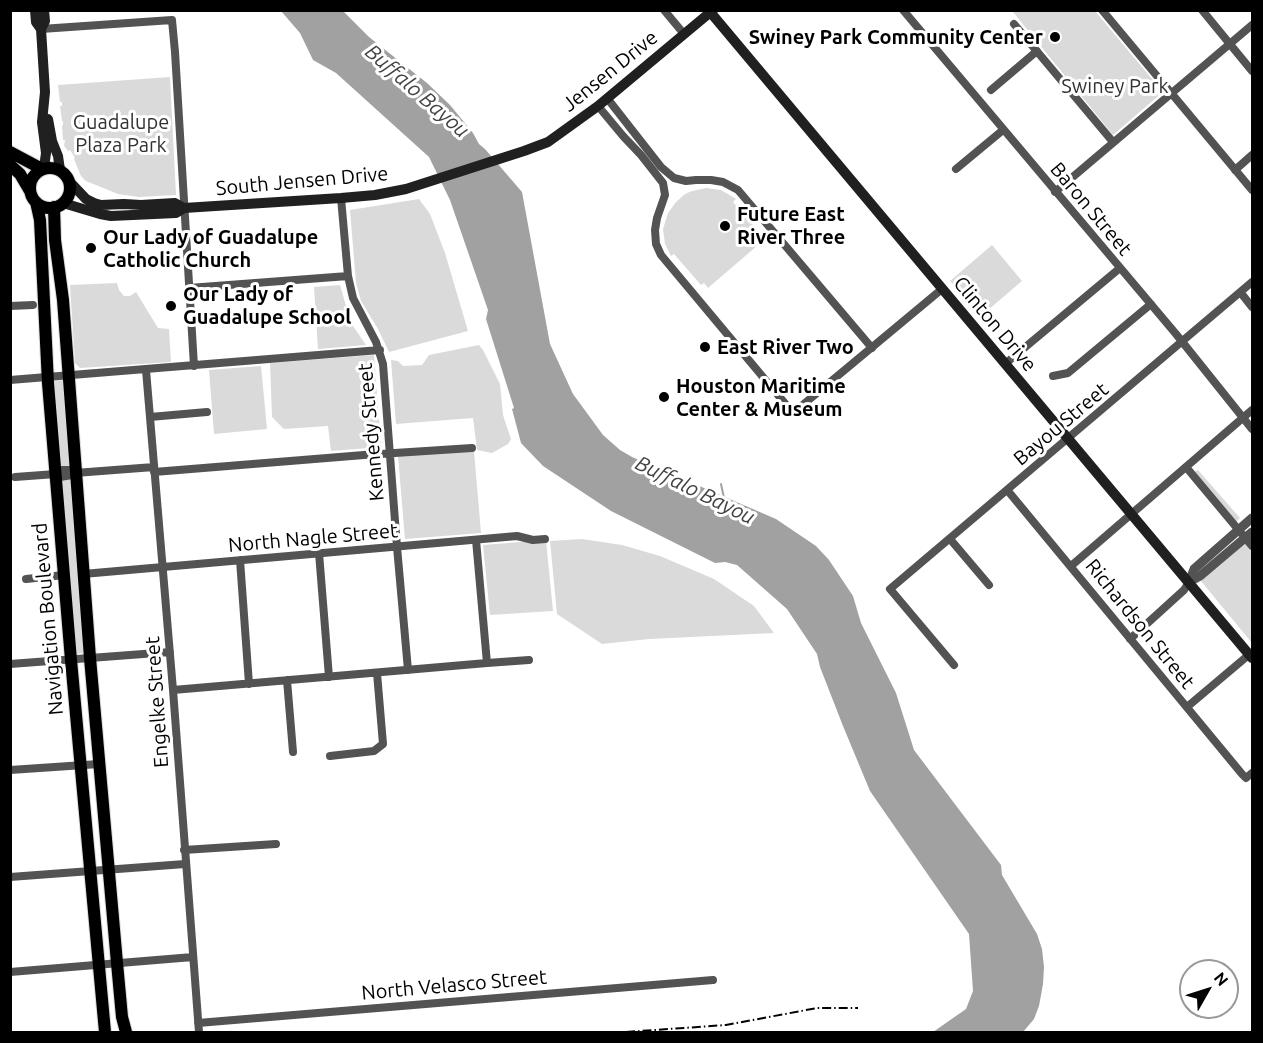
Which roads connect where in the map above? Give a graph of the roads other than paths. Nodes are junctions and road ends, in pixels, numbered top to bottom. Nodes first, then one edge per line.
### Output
1 (35, 10) edge
2 (44, 10) edge
3 (664, 10) edge
4 (903, 10) edge
5 (1102, 10) edge
6 (1202, 10) edge
7 (712, 12) edge
8 (1014, 24) dead end
9 (1252, 25) edge
10 (41, 29) junction
11 (684, 34) junction
12 (1230, 44) junction
13 (1037, 51) junction
14 (1252, 70) edge
15 (991, 90) dead end
16 (1171, 93) junction
17 (44, 101) junction
18 (603, 102) junction
19 (1003, 130) junction
20 (1113, 142) junction
21 (524, 151) joint
22 (10, 152) edge
23 (1252, 155) edge
24 (10, 165) edge
25 (43, 168) junction
26 (956, 169) dead end
27 (60, 170) junction
28 (1235, 170) junction
29 (68, 180) junction
30 (1252, 190) edge
31 (1055, 192) junction
32 (33, 197) junction
33 (341, 198) junction
34 (58, 205) junction
35 (184, 208) junction
36 (1120, 268) junction
37 (348, 276) junction
38 (1252, 282) edge
39 (189, 288) junction
40 (942, 288) junction
41 (1241, 293) junction
42 (1151, 304) junction
43 (33, 305) dead end
44 (10, 306) edge
45 (1252, 307) edge
46 (1182, 341) junction
47 (872, 348) junction
48 (380, 350) junction
49 (1005, 364) junction
50 (194, 366) junction
51 (146, 370) junction
52 (68, 375) junction
53 (1053, 375) dead end
54 (48, 377) junction
55 (10, 380) edge
56 (1252, 410) edge
57 (207, 412) dead end
58 (150, 417) junction
59 (1243, 418) junction
60 (1252, 429) edge
61 (1069, 438) junction
62 (472, 448) dead end
63 (390, 453) junction
64 (1186, 467) junction
65 (154, 469) junction
66 (75, 473) junction
67 (56, 474) junction
68 (15, 477) dead end
69 (1008, 490) junction
70 (1132, 514) junction
71 (1252, 518) edge
72 (1239, 530) junction
73 (545, 539) dead end
74 (950, 539) junction
75 (1250, 539) edge
76 (476, 540) junction
77 (397, 547) junction
78 (319, 554) junction
79 (240, 560) junction
80 (162, 566) junction
81 (1071, 566) junction
82 (83, 574) junction
83 (64, 575) junction
84 (27, 579) dead end
85 (1189, 582) junction
86 (988, 585) dead end
87 (1130, 639) junction
88 (170, 652) junction
89 (1252, 655) edge
90 (90, 658) junction
91 (71, 660) junction
92 (530, 660) dead end
93 (487, 663) junction
94 (10, 664) edge
95 (954, 665) dead end
96 (408, 670) junction
97 (377, 673) junction
98 (329, 677) junction
99 (287, 680) junction
100 (249, 684) junction
101 (174, 690) junction
102 (1187, 707) junction
103 (293, 752) dead end
104 (330, 756) dead end
105 (99, 764) junction
106 (80, 765) junction
107 (10, 770) edge
108 (1249, 775) edge
109 (276, 844) dead end
110 (184, 850) junction
111 (185, 864) junction
112 (109, 870) junction
113 (90, 872) junction
114 (10, 878) edge
115 (193, 957) junction
116 (117, 963) junction
117 (98, 965) junction
118 (10, 972) edge
119 (713, 980) dead end
120 (198, 1023) junction
121 (105, 1032) edge
122 (126, 1032) edge
123 (199, 1032) edge

1 - 10 main road
2 - 10 main road
3 - 11 street
4 - 19 street, Baron Street
5 - 16 street
6 - 12 street
7 - 11 main road, Jensen Drive
7 - 40 main road, Clinton Drive
8 - 13 street
9 - 12 street
10 - 17 main road
10 - 35 street
11 - 18 main road, Jensen Drive
12 - 14 street
12 - 16 street
13 - 15 street
13 - 20 street
16 - 20 street
16 - 28 street
17 - 25 main road
17 - 27 main road
18 - 21 main road, Jensen Drive
18 - 47 street
18 - 47 street
19 - 26 street
19 - 31 street, Baron Street
20 - 31 street
21 - 33 main road, South Jensen Drive
22 - 25 main road
23 - 28 street
24 - 32 main road, Navigation Boulevard
25 - 27 main road
25 - 32 main road
27 - 29 main road
28 - 30 street
29 - 34 main road
29 - 35 main road, South Jensen Drive
31 - 36 street, Baron Street
32 - 34 main road
32 - 54 main road, Navigation Boulevard
33 - 35 main road, South Jensen Drive
33 - 37 street, Kennedy Street
34 - 35 main road, South Jensen Drive
34 - 52 main road, Navigation Boulevard
35 - 39 street
36 - 42 street, Baron Street
36 - 49 street
37 - 39 street
37 - 48 street, Kennedy Street
38 - 41 street, Bayou Street
39 - 50 street
40 - 47 street
40 - 49 main road, Clinton Drive
41 - 45 street
41 - 46 street, Bayou Street
42 - 46 street, Baron Street
42 - 53 street
43 - 44 street
46 - 59 street, Baron Street
46 - 61 street, Bayou Street
48 - 50 street
48 - 63 street, Kennedy Street
49 - 61 main road, Clinton Drive
50 - 51 street
51 - 52 street
51 - 58 street, Engelke Street
52 - 54 street
52 - 66 main road, Navigation Boulevard
54 - 55 street
54 - 67 main road, Navigation Boulevard
56 - 59 street
57 - 58 street
58 - 65 street, Engelke Street
59 - 60 street, Baron Street
59 - 64 street
61 - 69 street, Bayou Street
61 - 70 main road, Clinton Drive
62 - 63 street
63 - 65 street
63 - 77 street, Kennedy Street
64 - 70 street
64 - 72 street
65 - 66 street
65 - 80 street, Engelke Street
66 - 67 street
66 - 82 main road, Navigation Boulevard
67 - 68 street
67 - 83 main road, Navigation Boulevard
69 - 74 street, Bayou Street
69 - 81 street, Richardson Street
70 - 81 street
70 - 85 main road, Clinton Drive
71 - 72 street
72 - 75 street
72 - 85 street
73 - 76 street, North Nagle Street
74 - 86 street
74 - 95 street, Bayou Street
75 - 85 street
76 - 77 street, North Nagle Street
76 - 93 street
77 - 78 street, North Nagle Street
77 - 96 street, Kennedy Street
78 - 79 street, North Nagle Street
78 - 98 street
79 - 80 street, North Nagle Street
79 - 100 street
80 - 82 street, North Nagle Street
80 - 88 street, Engelke Street
81 - 87 street, Richardson Street
82 - 90 main road, Navigation Boulevard
83 - 84 street
83 - 91 main road, Navigation Boulevard
85 - 87 street
85 - 89 main road, Clinton Drive
87 - 102 street, Richardson Street
88 - 90 street
88 - 101 street, Engelke Street
89 - 102 street
90 - 91 street
90 - 105 main road, Navigation Boulevard
91 - 94 street
91 - 106 main road, Navigation Boulevard
92 - 93 street
93 - 96 street
96 - 97 street
97 - 98 street
97 - 104 street
98 - 99 street
99 - 100 street
99 - 103 street
100 - 101 street
101 - 110 street, Engelke Street
102 - 108 street, Richardson Street
105 - 106 street
105 - 112 main road, Navigation Boulevard
106 - 107 street
106 - 113 main road, Navigation Boulevard
109 - 110 street
110 - 111 street, Engelke Street
111 - 112 street
111 - 115 street, Engelke Street
112 - 113 street
112 - 116 main road, Navigation Boulevard
113 - 114 street
113 - 117 main road, Navigation Boulevard
115 - 116 street
115 - 120 street, Engelke Street
116 - 117 street
116 - 122 main road, Navigation Boulevard
117 - 118 street
117 - 121 main road, Navigation Boulevard
119 - 120 street, North Velasco Street
120 - 123 street, Engelke Street

